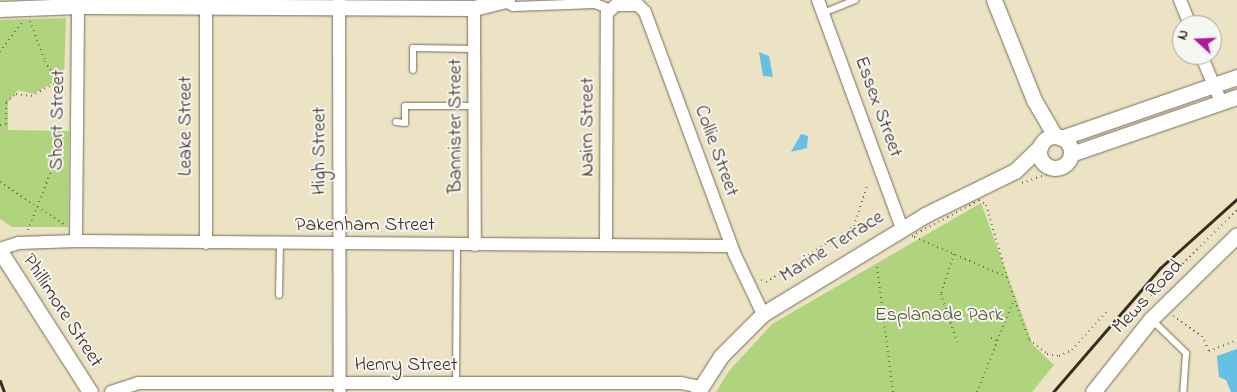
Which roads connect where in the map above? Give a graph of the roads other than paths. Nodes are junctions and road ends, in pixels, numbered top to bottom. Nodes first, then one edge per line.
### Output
1 (182, 0) edge
2 (405, 0) edge
3 (818, 0) edge
4 (855, 0) edge
5 (994, 0) edge
6 (1180, 0) edge
7 (0, 1) edge
8 (506, 1) edge
9 (638, 2) edge
10 (78, 3) edge
11 (213, 4) edge
12 (339, 4) edge
13 (476, 4) edge
14 (0, 9) edge
15 (610, 9) junction
16 (823, 13) junction
17 (1186, 15) edge
18 (474, 49) junction
19 (1205, 65) edge
20 (413, 70) dead end
21 (1237, 77) edge
22 (1213, 85) junction
23 (1237, 97) edge
24 (1034, 100) junction
25 (1221, 102) junction
26 (475, 106) junction
27 (396, 122) dead end
28 (1058, 137) junction
29 (1041, 146) junction
30 (1073, 157) junction
31 (1044, 164) junction
32 (1015, 171) junction
33 (902, 228) junction
34 (1237, 235) edge
35 (76, 241) junction
36 (206, 244) junction
37 (280, 244) junction
38 (338, 244) junction
39 (457, 244) junction
40 (475, 245) junction
41 (606, 245) junction
42 (731, 246) junction
43 (0, 250) edge
44 (280, 295) dead end
45 (763, 314) junction
46 (1150, 319) junction
47 (456, 384) junction
48 (340, 388) edge
49 (643, 388) edge
50 (699, 390) edge
51 (90, 392) edge
52 (112, 392) edge
53 (1093, 392) edge
54 (1183, 392) edge

1 - 10 street
2 - 13 street
3 - 16 street, Essex Street
4 - 16 lane
5 - 24 street
6 - 17 street
7 - 10 street
8 - 13 street
8 - 15 street
9 - 15 street
9 - 42 street, Collie Street
10 - 11 street
10 - 14 street
10 - 35 street, Short Street
11 - 12 street
11 - 36 street, Leake Street
12 - 13 street
12 - 38 street, High Street
13 - 18 street, Bannister Street
15 - 41 street, Nairn Street
16 - 33 street, Essex Street
18 - 20 lane
18 - 26 street, Bannister Street
19 - 22 street
21 - 22 street, Marine Terrace
22 - 25 street
22 - 28 street, Marine Terrace
23 - 25 street, Marine Terrace
24 - 28 street
24 - 29 street
25 - 30 street, Marine Terrace
26 - 27 lane
26 - 40 street, Bannister Street
28 - 29 street, Marine Terrace
28 - 30 street
29 - 31 street
29 - 32 street, Marine Terrace
30 - 31 street, Marine Terrace
31 - 32 street, Marine Terrace
32 - 33 street, Marine Terrace
33 - 45 street, Marine Terrace
34 - 46 street, Mews Road
35 - 36 street, Pakenham Street
35 - 43 street, Pakenham Street
36 - 37 street, Pakenham Street
37 - 38 street, Pakenham Street
37 - 44 lane
38 - 39 street, Pakenham Street
38 - 48 street, High Street
39 - 40 street, Pakenham Street
39 - 47 lane
40 - 41 street, Pakenham Street
41 - 42 street, Pakenham Street
42 - 45 street, Collie Street
43 - 51 street, Phillimore Street
45 - 50 street, Marine Terrace
46 - 53 street, Mews Road
46 - 54 lane
47 - 48 street, Henry Street
47 - 49 street, Henry Street
48 - 52 street, Henry Street
49 - 50 street, Henry Street

